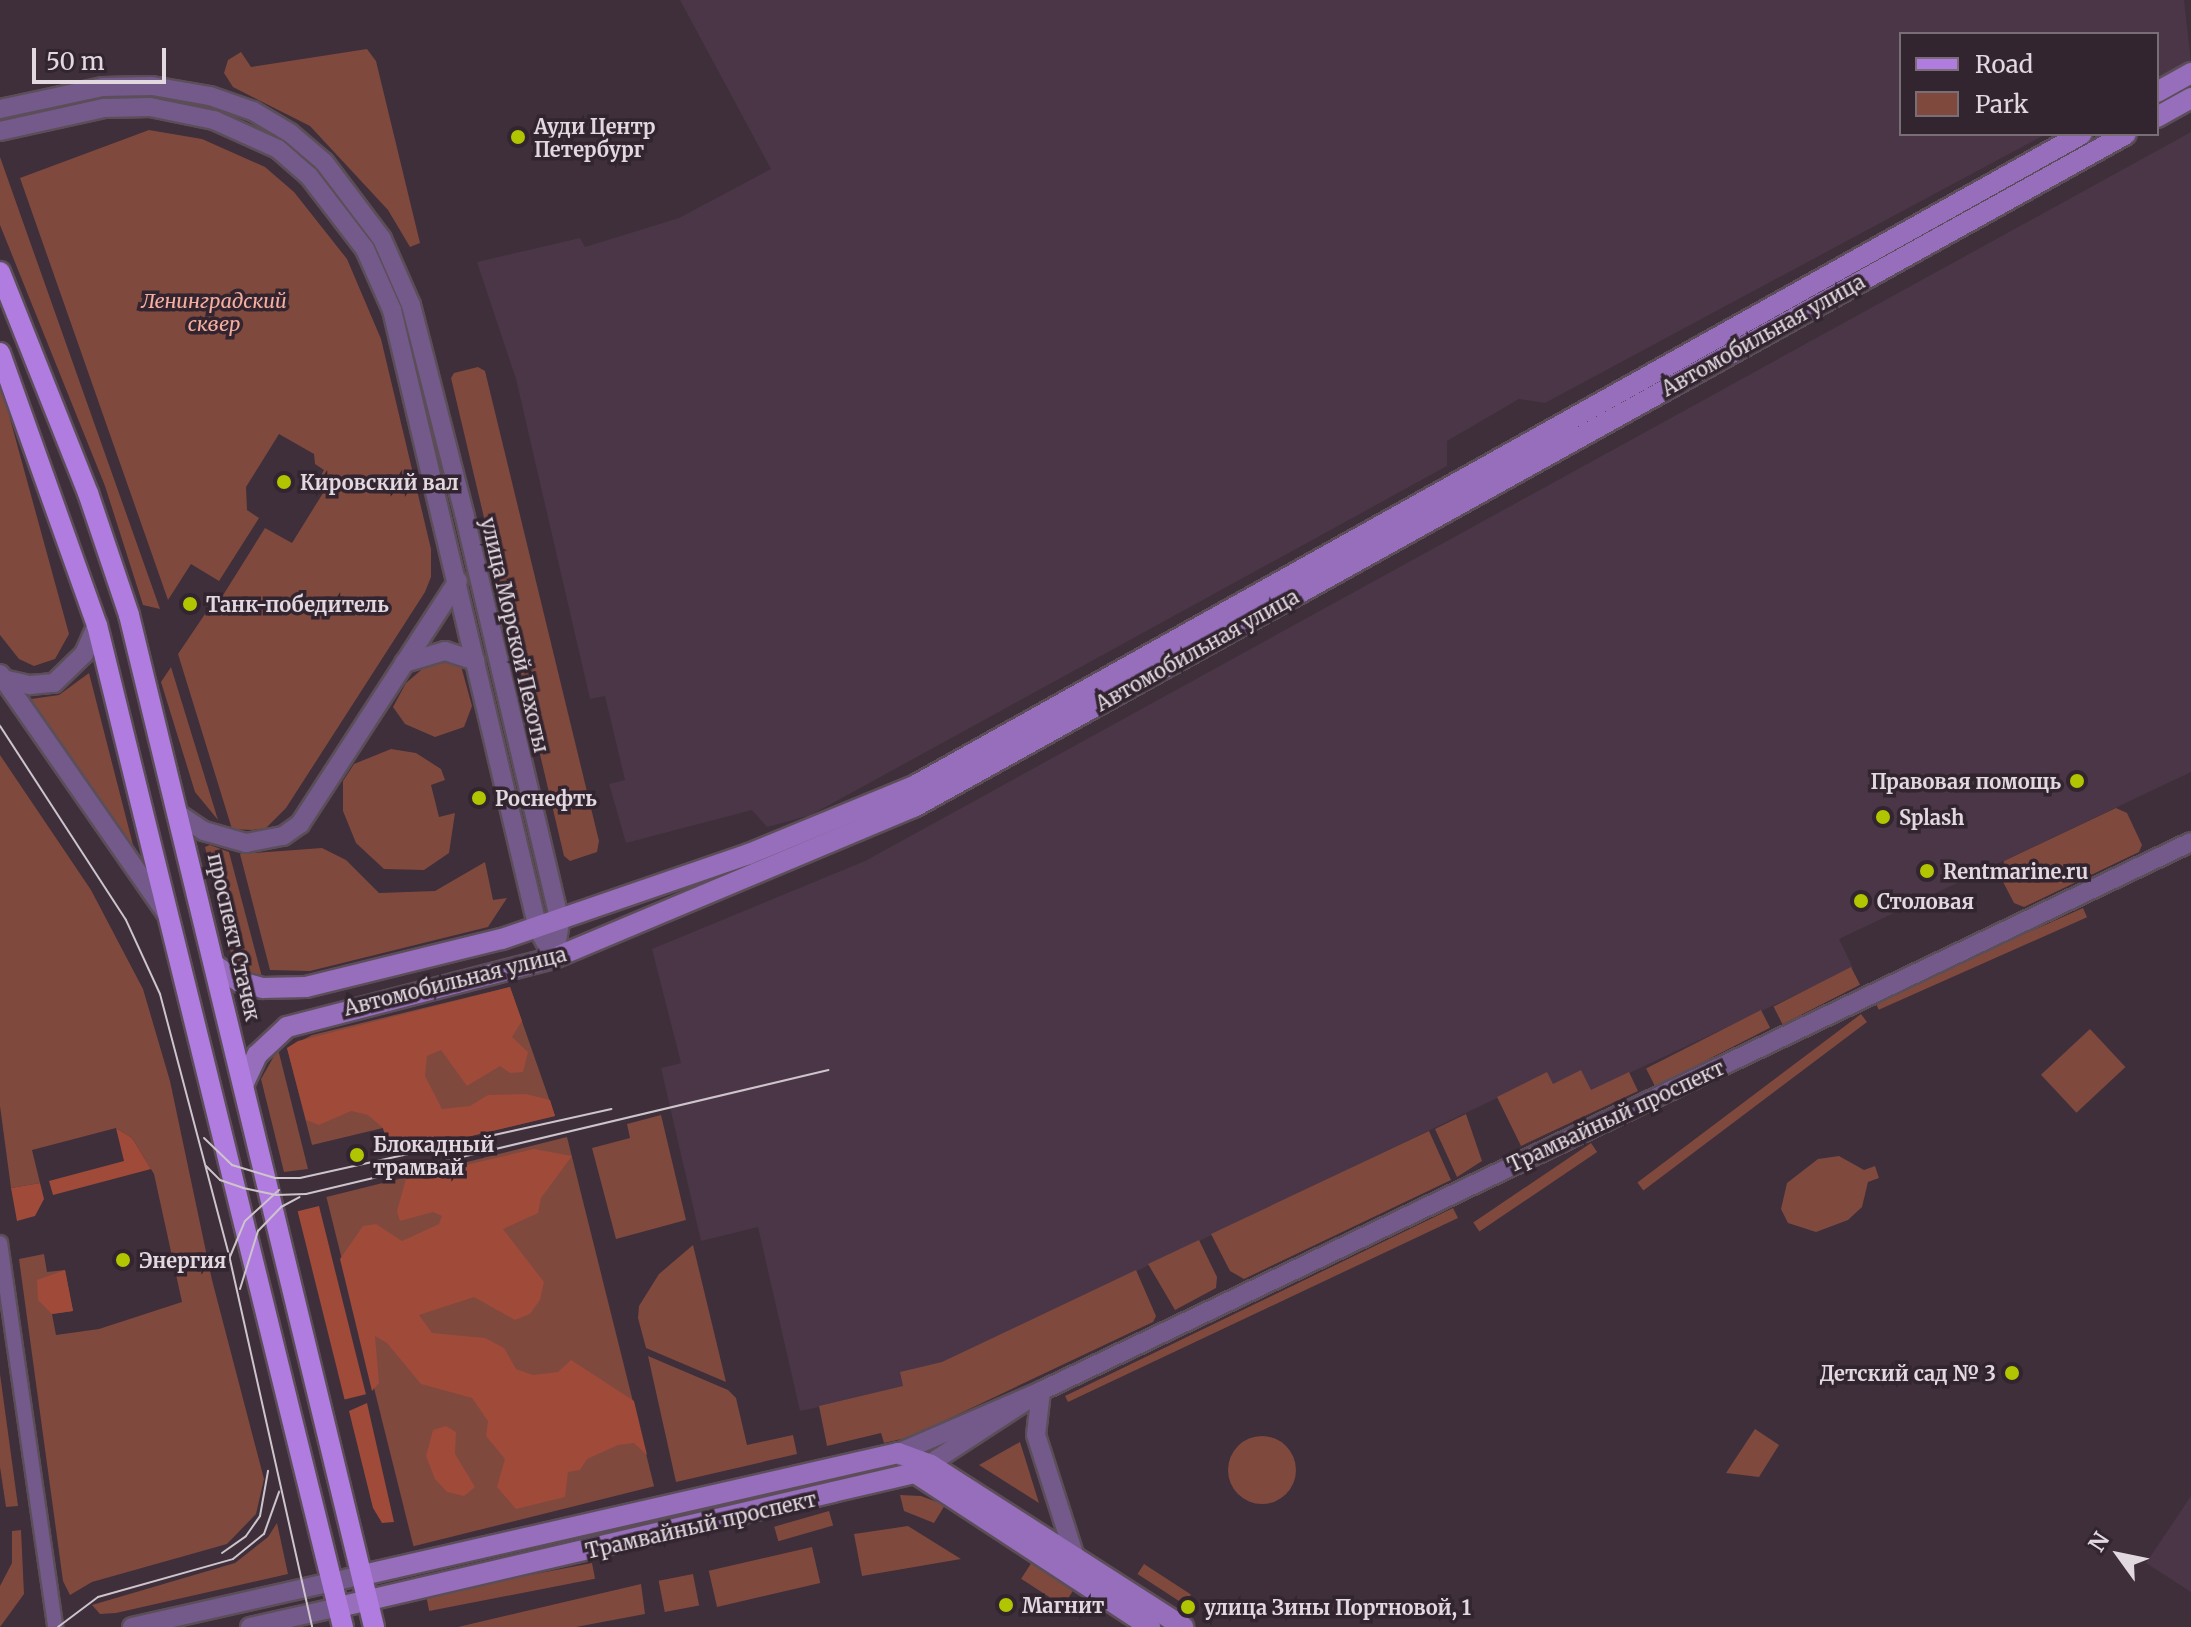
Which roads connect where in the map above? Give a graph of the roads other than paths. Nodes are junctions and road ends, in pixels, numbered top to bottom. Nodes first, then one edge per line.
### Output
1 (2191, 73) edge
2 (2159, 91) edge
3 (2191, 98) edge
4 (0, 109) edge
5 (2159, 116) edge
6 (0, 131) edge
7 (2078, 136) edge
8 (2122, 136) edge
9 (1, 274) edge
10 (0, 353) edge
11 (458, 581) junction
12 (97, 625) junction
13 (475, 661) junction
14 (404, 663) junction
15 (2, 676) edge
16 (180, 815) junction
17 (2191, 842) edge
18 (560, 922) junction
19 (175, 925) junction
20 (538, 929) junction
21 (554, 958) junction
22 (216, 966) junction
23 (244, 1083) junction
24 (0, 1243) edge
25 (1041, 1391) junction
26 (898, 1453) junction
27 (923, 1469) junction
28 (1075, 1557) junction
29 (363, 1575) junction
30 (332, 1581) junction
31 (368, 1601) junction
32 (341, 1617) edge
33 (55, 1627) edge
34 (132, 1627) edge
35 (250, 1627) edge
36 (374, 1627) edge
37 (1150, 1627) edge
38 (1183, 1627) edge

1 - 2 main road
3 - 5 main road
4 - 18 street, улица Морской Пехоты
6 - 11 street
7 - 18 main road, Автомобильная улица
8 - 21 main road, Автомобильная улица
9 - 16 main road, проспект Стачек
10 - 12 main road
11 - 13 street
11 - 14 street
12 - 15 street
12 - 19 main road
13 - 14 street
13 - 20 street
14 - 16 street
15 - 19 street
16 - 22 main road, проспект Стачек
17 - 25 street, Трамвайный проспект
18 - 20 main road, Автомобильная улица
18 - 21 street, улица Морской Пехоты
19 - 30 main road
20 - 21 street
20 - 22 main road, Автомобильная улица
21 - 23 main road, Автомобильная улица
22 - 23 main road, проспект Стачек
23 - 29 main road, проспект Стачек
24 - 33 street
25 - 26 street, Трамвайный проспект
25 - 27 street, Трамвайный проспект
25 - 28 street
26 - 27 main road
26 - 29 main road, Трамвайный проспект
27 - 28 main road
27 - 31 main road, Трамвайный проспект
27 - 37 main road
28 - 38 main road
29 - 30 street, Трамвайный проспект
29 - 31 main road, проспект Стачек
30 - 32 main road
30 - 34 street, Трамвайный проспект
31 - 32 main road, Трамвайный проспект
31 - 36 main road, проспект Стачек
32 - 35 street

